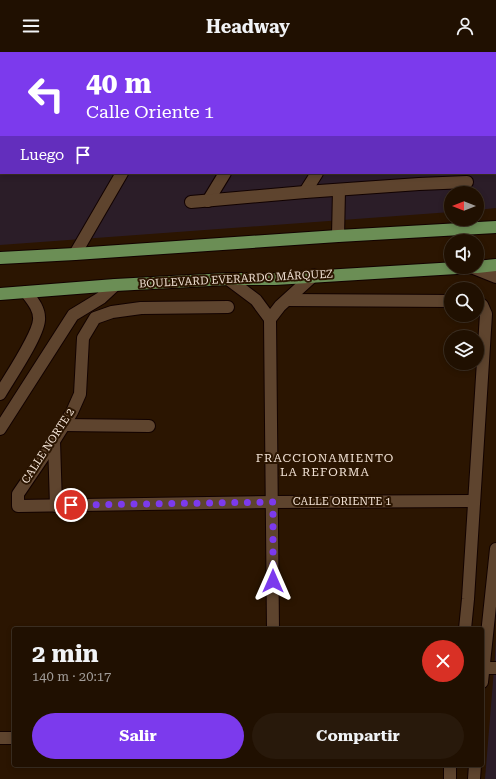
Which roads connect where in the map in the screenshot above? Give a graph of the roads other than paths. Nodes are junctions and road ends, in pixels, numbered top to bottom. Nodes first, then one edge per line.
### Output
1 (121, 174) edge
2 (224, 174) edge
3 (316, 174) edge
4 (425, 174) edge
5 (467, 182) dead end
6 (419, 184) junction
7 (339, 190) junction
8 (305, 192) junction
9 (208, 201) junction
10 (191, 202) dead end
11 (496, 227) edge
12 (338, 236) junction
13 (75, 254) junction
14 (0, 258) edge
15 (496, 265) edge
16 (484, 266) edge
17 (444, 268) edge
18 (484, 272) edge
19 (314, 275) junction
20 (496, 277) edge
21 (228, 279) junction
22 (115, 285) junction
23 (26, 292) junction
24 (0, 294) edge
25 (287, 300) junction
26 (444, 301) edge
27 (228, 307) dead end
28 (484, 310) edge
29 (270, 319) junction
30 (0, 394) edge
31 (64, 425) junction
32 (149, 426) dead end
33 (0, 429) edge
34 (54, 441) junction
35 (474, 501) junction
36 (273, 502) junction
37 (18, 506) joint
38 (56, 506) junction
39 (496, 550) edge
40 (273, 627) edge
41 (465, 627) edge
42 (484, 659) edge
43 (484, 668) edge
44 (496, 668) edge
45 (0, 738) edge
46 (12, 738) edge
47 (450, 767) edge
48 (475, 767) edge
49 (450, 779) edge
50 (474, 779) edge

1 - 13 street
2 - 9 street
3 - 8 street
4 - 6 street
5 - 6 street
6 - 7 street
7 - 8 street
7 - 12 street
8 - 9 street
9 - 10 street
11 - 12 main road
12 - 13 main road
13 - 14 main road
15 - 16 main road
17 - 19 main road, BOULEVARD EVERARDO MÁRQUEZ
18 - 20 street
19 - 21 main road, BOULEVARD EVERARDO MÁRQUEZ
19 - 25 street
21 - 22 main road, BOULEVARD EVERARDO MÁRQUEZ
21 - 29 street
22 - 23 main road, BOULEVARD EVERARDO MÁRQUEZ
22 - 33 street
23 - 24 main road, BOULEVARD EVERARDO MÁRQUEZ
23 - 30 street
25 - 26 street
25 - 29 street
27 - 31 street, CALLE NORTE 2
28 - 35 street
29 - 36 street
31 - 32 street
31 - 34 street, CALLE NORTE 2
34 - 37 street, CALLE NORTE 2
34 - 38 street
35 - 36 street, CALLE ORIENTE 1
35 - 41 street
36 - 38 street, CALLE ORIENTE 1
36 - 40 street
37 - 38 street, CALLE ORIENTE 1
39 - 42 street
43 - 44 street
45 - 46 street
47 - 49 street
48 - 50 street

